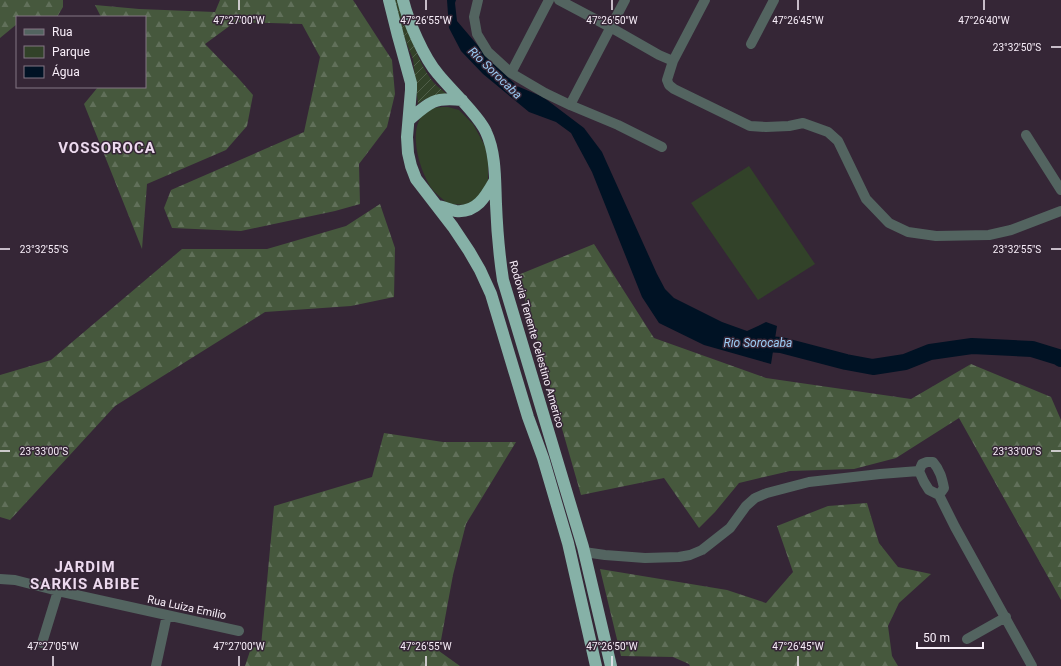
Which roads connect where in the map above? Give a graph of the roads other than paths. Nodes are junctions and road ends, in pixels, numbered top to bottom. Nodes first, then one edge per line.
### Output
1 (389, 0) edge
2 (403, 0) edge
3 (478, 0) edge
4 (549, 0) edge
5 (560, 0) edge
6 (625, 0) edge
7 (705, 0) edge
8 (774, 0) edge
9 (610, 27) junction
10 (751, 44) dead end
11 (673, 61) junction
12 (511, 73) junction
13 (462, 100) junction
14 (570, 105) junction
15 (409, 120) junction
16 (1026, 135) dead end
17 (662, 147) dead end
18 (495, 180) junction
19 (1061, 190) edge
20 (438, 206) junction
21 (1061, 211) edge
22 (919, 471) junction
23 (939, 495) junction
24 (584, 552) junction
25 (0, 579) edge
26 (58, 591) junction
27 (167, 615) junction
28 (1006, 617) junction
29 (240, 631) dead end
30 (968, 639) dead end
31 (42, 643) dead end
32 (594, 662) edge
33 (156, 666) edge
34 (611, 666) edge
35 (1032, 666) edge

1 - 15 highway
2 - 13 highway, Rodovia Tenente Celestino Americo
3 - 12 street
4 - 12 street
5 - 9 street
6 - 9 street
7 - 11 street
8 - 10 street
9 - 11 street
9 - 14 street
11 - 21 street
12 - 14 street
13 - 15 highway
13 - 18 highway, Rodovia Tenente Celestino Americo
14 - 17 street
15 - 20 highway
16 - 19 street
18 - 20 highway
18 - 24 highway, Rodovia Tenente Celestino Americo
20 - 32 highway
22 - 23 street
22 - 23 street
22 - 24 street
23 - 28 street
24 - 34 highway, Rodovia Tenente Celestino Americo
25 - 26 street, Rua Luiza Emilio
26 - 27 street, Rua Luiza Emilio
26 - 31 street
27 - 29 street, Rua Luiza Emilio
27 - 33 street
28 - 30 street
28 - 35 street

